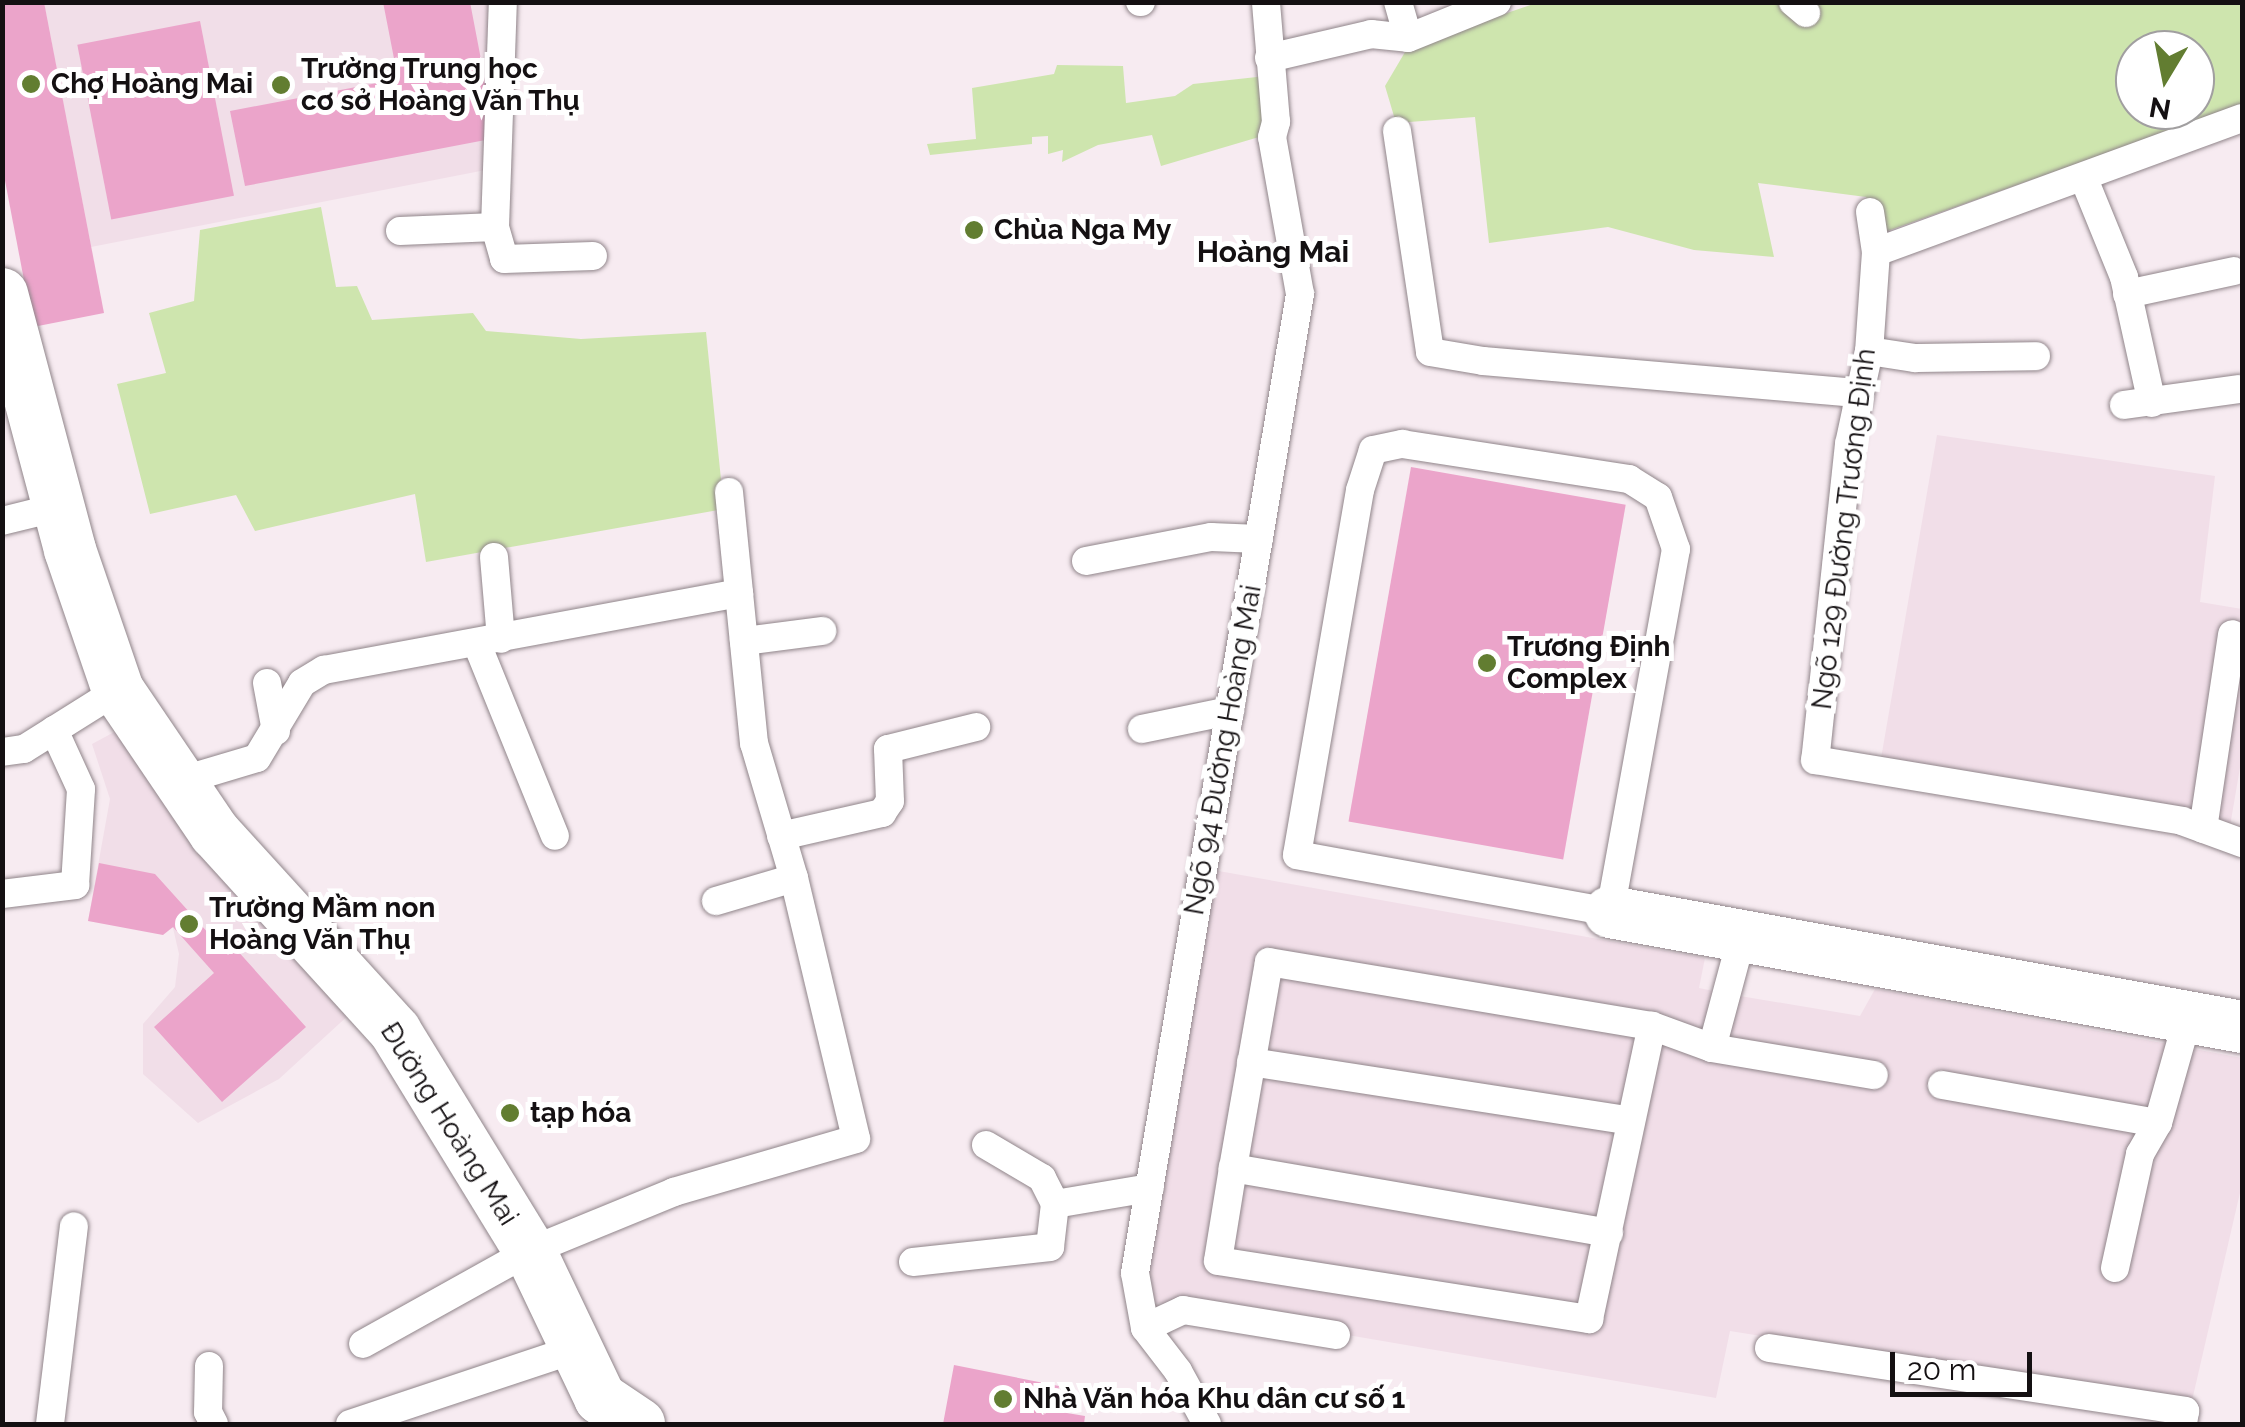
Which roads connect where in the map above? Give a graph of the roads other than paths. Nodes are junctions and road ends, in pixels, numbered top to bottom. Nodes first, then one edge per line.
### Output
1 (503, 2) edge
2 (1266, 2) edge
3 (1398, 2) edge
4 (1497, 2) edge
5 (1408, 38) junction
6 (1270, 58) junction
7 (2240, 128) edge
8 (1398, 131) dead end
9 (2084, 179) junction
10 (1870, 212) dead end
11 (495, 227) junction
12 (400, 231) dead end
13 (1876, 252) junction
14 (594, 256) dead end
15 (2234, 271) dead end
16 (2, 294) edge
17 (2128, 294) junction
18 (1869, 351) junction
19 (2036, 356) dead end
20 (12, 359) edge
21 (2239, 389) dead end
22 (1857, 393) junction
23 (2152, 403) junction
24 (2124, 405) dead end
25 (730, 492) dead end
26 (59, 507) junction
27 (2, 521) edge
28 (1259, 538) junction
29 (494, 557) dead end
30 (1086, 562) dead end
31 (739, 593) junction
32 (822, 630) dead end
33 (2232, 634) dead end
34 (744, 641) junction
35 (489, 642) junction
36 (267, 683) dead end
37 (118, 690) junction
38 (1230, 710) junction
39 (976, 727) dead end
40 (1142, 728) dead end
41 (54, 730) junction
42 (276, 730) junction
43 (2, 752) edge
44 (180, 782) junction
45 (2203, 829) junction
46 (556, 836) dead end
47 (781, 836) junction
48 (2242, 843) edge
49 (794, 878) junction
50 (2, 894) edge
51 (716, 901) dead end
52 (1610, 912) junction
53 (1742, 936) junction
54 (2188, 1018) junction
55 (1652, 1026) junction
56 (2242, 1028) edge
57 (1712, 1048) junction
58 (1251, 1062) junction
59 (1874, 1074) dead end
60 (1942, 1085) dead end
61 (1630, 1121) junction
62 (2158, 1123) junction
63 (986, 1145) dead end
64 (1233, 1168) junction
65 (1150, 1188) junction
66 (1054, 1204) junction
67 (74, 1226) dead end
68 (1609, 1233) junction
69 (530, 1251) junction
70 (912, 1262) dead end
71 (2115, 1268) dead end
72 (1145, 1328) junction
73 (1336, 1335) dead end
74 (363, 1344) dead end
75 (1768, 1348) dead end
76 (576, 1349) junction
77 (209, 1366) dead end
78 (612, 1416) edge
79 (50, 1424) edge
80 (214, 1424) edge
81 (350, 1424) edge
82 (1207, 1424) edge
83 (2184, 1424) edge

1 - 11 lane
2 - 6 lane, Ngõ 94 Đường Hoàng Mai
3 - 5 lane
4 - 5 lane
5 - 6 lane
6 - 28 lane, Ngõ 94 Đường Hoàng Mai
7 - 9 lane
8 - 22 lane
9 - 13 lane
9 - 17 lane
10 - 13 lane, Ngõ 129 Đường Trương Định
11 - 12 lane
11 - 14 lane
13 - 18 lane, Ngõ 129 Đường Trương Định
15 - 17 lane
16 - 20 street, Đường Hoàng Mai
17 - 23 lane
18 - 19 lane
18 - 22 lane, Ngõ 129 Đường Trương Định
20 - 26 street, Đường Hoàng Mai
21 - 23 lane
22 - 45 lane, Ngõ 129 Đường Trương Định
23 - 24 lane
25 - 31 lane
26 - 27 lane
26 - 37 street, Đường Hoàng Mai
28 - 30 lane
28 - 38 lane, Ngõ 94 Đường Hoàng Mai
29 - 35 lane
31 - 34 lane
31 - 35 lane
32 - 34 lane
33 - 45 lane
34 - 47 lane
35 - 42 lane
35 - 46 lane
36 - 42 lane
37 - 41 lane
37 - 44 street, Đường Hoàng Mai
38 - 40 lane
38 - 65 lane, Ngõ 94 Đường Hoàng Mai
39 - 47 lane
41 - 43 lane
41 - 50 lane
42 - 44 lane
44 - 69 street, Đường Hoàng Mai
45 - 48 lane, Ngõ 129 Đường Trương Định
47 - 49 lane
49 - 51 lane
49 - 69 lane
52 - 52 lane
52 - 53 street
53 - 54 street
53 - 57 lane
54 - 56 street
54 - 62 lane
55 - 57 lane
55 - 58 lane
55 - 61 lane
57 - 59 lane
58 - 61 lane
58 - 64 lane
60 - 62 lane
61 - 68 lane
62 - 71 lane
63 - 66 lane
64 - 68 lane
64 - 68 lane
65 - 66 lane
65 - 72 lane, Ngõ 94 Đường Hoàng Mai
66 - 70 lane
67 - 79 lane
69 - 74 lane
69 - 76 street, Đường Hoàng Mai
72 - 73 lane
72 - 82 lane, Ngõ 94 Đường Hoàng Mai
75 - 83 lane
76 - 78 street, Đường Hoàng Mai
76 - 81 lane
77 - 80 lane

